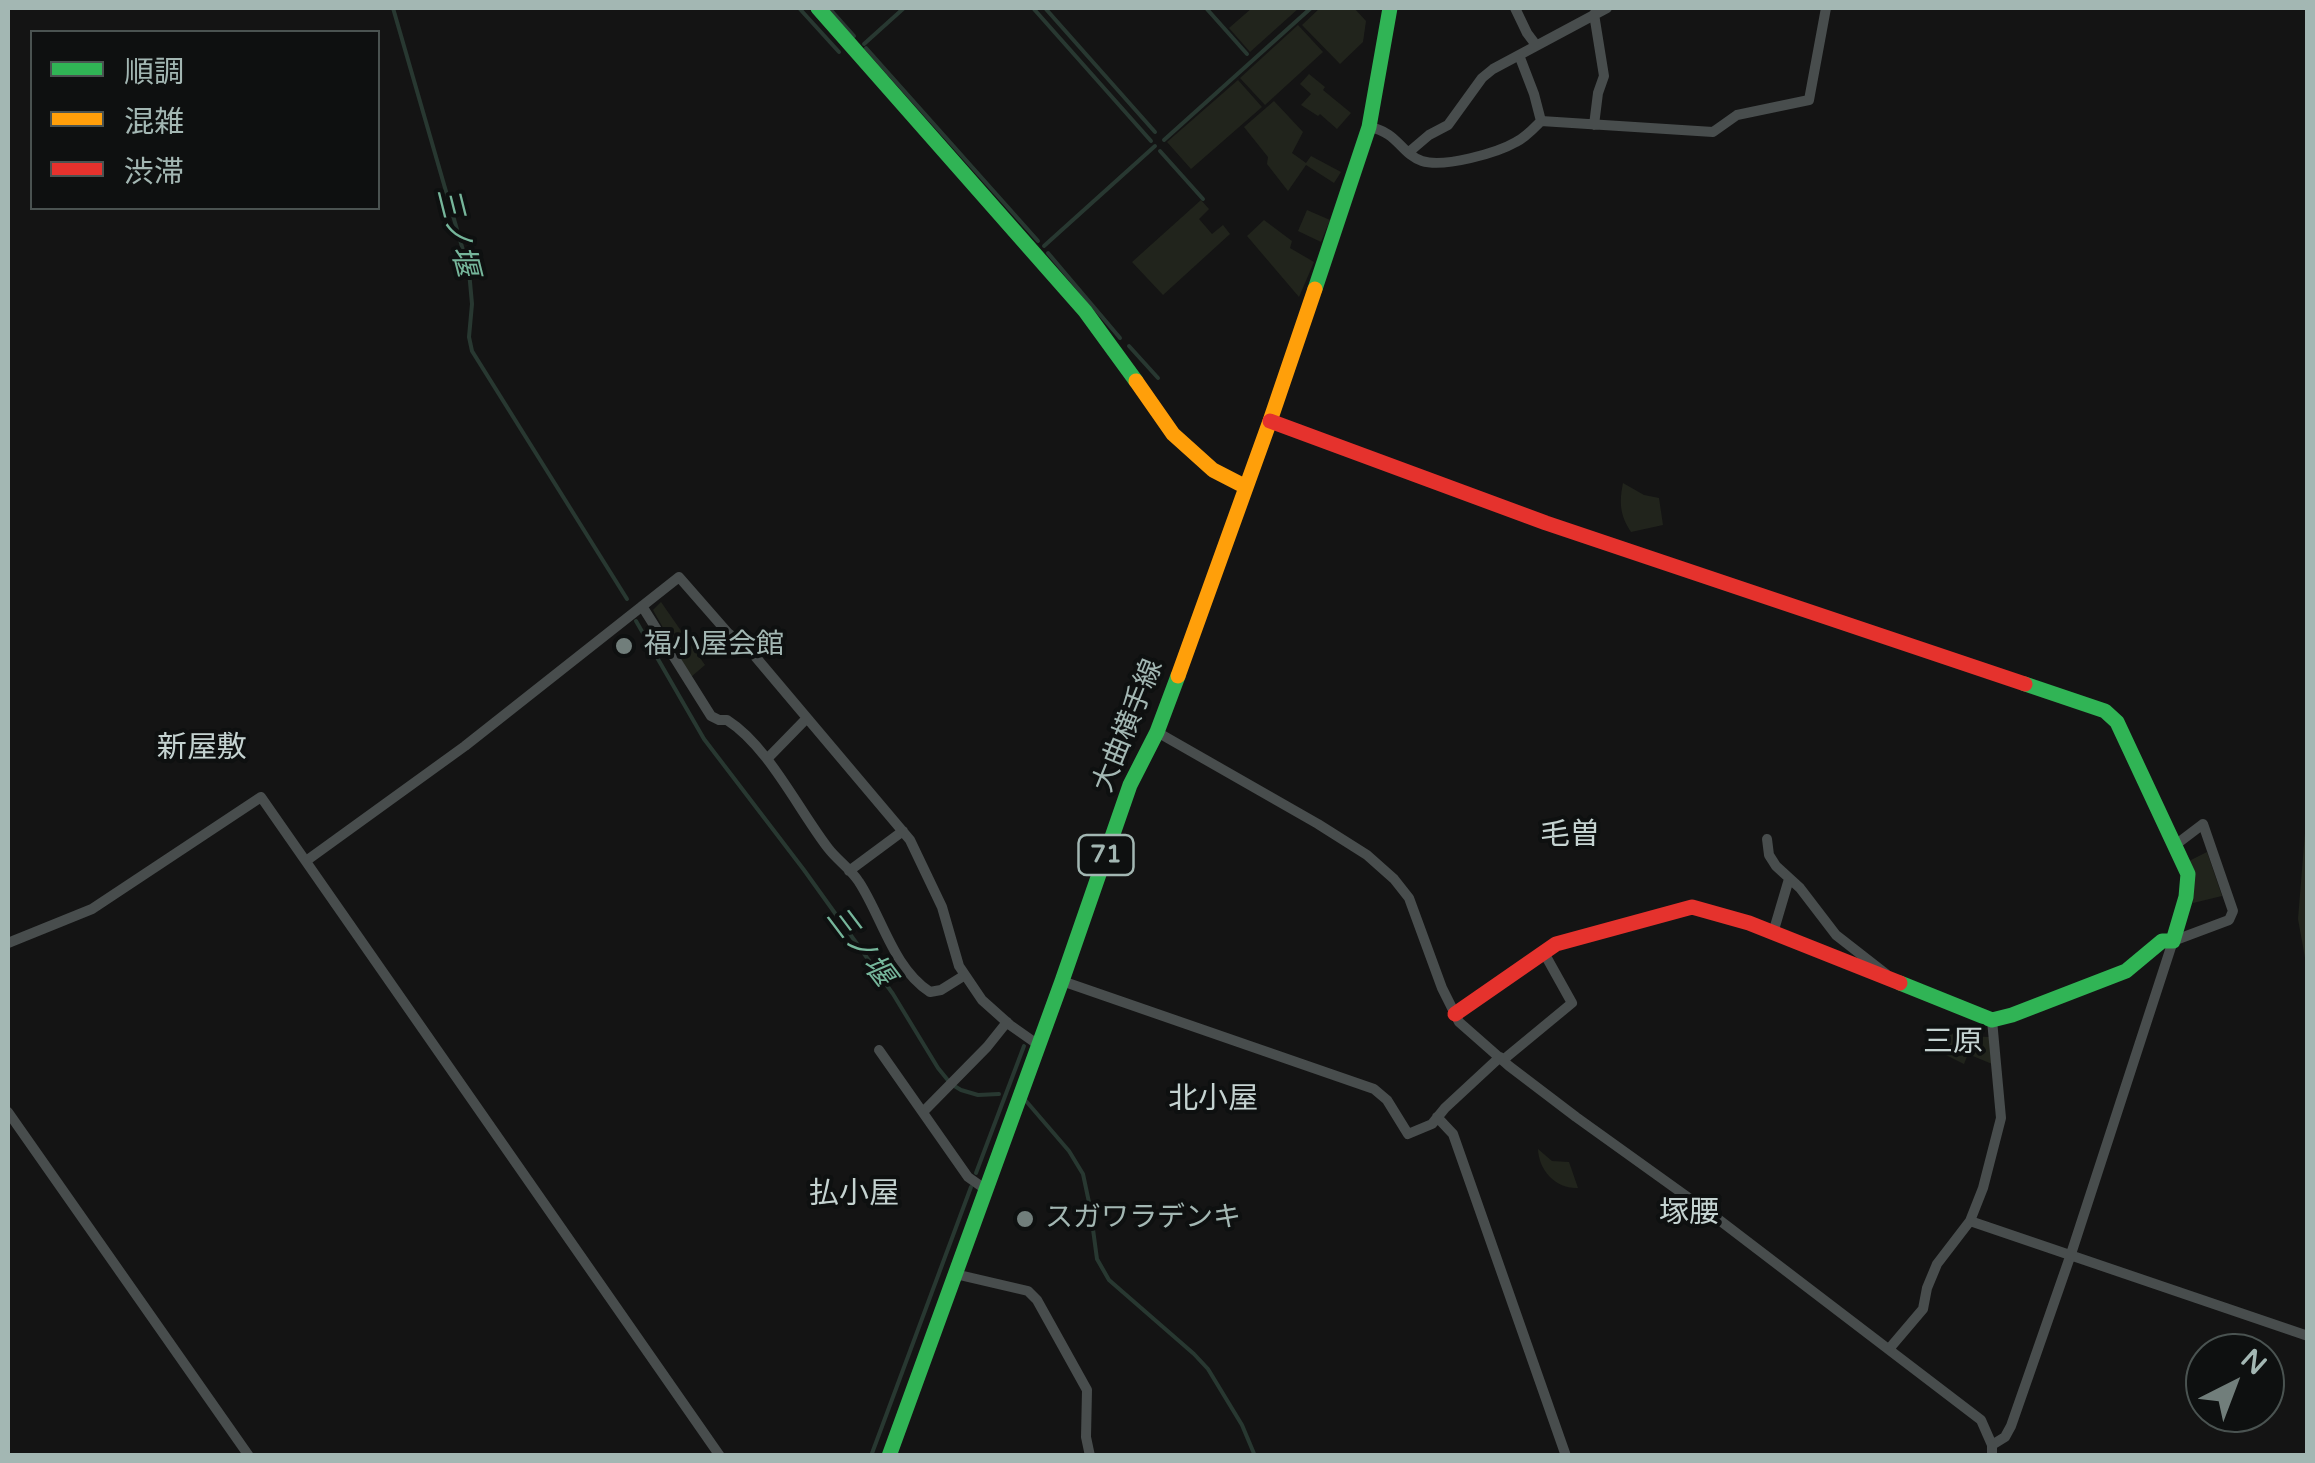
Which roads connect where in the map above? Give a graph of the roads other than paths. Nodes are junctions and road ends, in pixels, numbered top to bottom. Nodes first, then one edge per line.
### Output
1 (818, 8) edge
2 (1390, 8) edge
3 (1515, 8) edge
4 (1607, 8) edge
5 (1826, 8) edge
6 (1594, 14) junction
7 (1536, 44) junction
8 (1518, 54) junction
9 (1541, 122) junction
10 (1594, 125) junction
11 (1369, 127) junction
12 (1409, 152) junction
13 (1270, 422) junction
14 (1246, 486) junction
15 (642, 606) junction
16 (807, 718) junction
17 (1158, 732) junction
18 (766, 759) junction
19 (903, 831) junction
20 (1767, 839) dead end
21 (2174, 846) junction
22 (306, 861) junction
23 (849, 871) junction
24 (1789, 879) junction
25 (1773, 933) junction
26 (2174, 941) junction
27 (8, 943) edge
28 (1543, 951) junction
29 (966, 975) junction
30 (1062, 981) junction
31 (1895, 981) junction
32 (1454, 1014) junction
33 (1992, 1020) junction
34 (1007, 1022) junction
35 (1037, 1044) junction
36 (879, 1050) dead end
37 (1501, 1059) junction
38 (8, 1112) edge
39 (924, 1112) junction
40 (1437, 1117) junction
41 (985, 1188) junction
42 (1970, 1222) junction
43 (2071, 1254) junction
44 (956, 1274) junction
45 (2308, 1336) edge
46 (1889, 1349) junction
47 (1992, 1450) edge
48 (249, 1456) edge
49 (720, 1456) edge
50 (889, 1456) edge
51 (1090, 1456) edge
52 (1566, 1456) edge

1 - 14 street
2 - 11 street, 大曲横手線 / 71
3 - 7 street
4 - 6 street
5 - 10 street
6 - 7 street
6 - 10 street
7 - 8 street
8 - 9 street
8 - 12 street
9 - 10 street
9 - 12 street
11 - 12 street
11 - 13 street, 大曲横手線 / 71
13 - 14 street, 大曲横手線 / 71
13 - 21 street
14 - 17 street, 大曲横手線 / 71
15 - 16 street
15 - 18 street
15 - 22 street
16 - 18 street
16 - 19 street
17 - 30 street, 大曲横手線 / 71
17 - 32 street
18 - 23 street
19 - 23 street
19 - 29 street
20 - 24 street
21 - 26 street
21 - 26 street
22 - 27 street
22 - 49 street
23 - 29 street
24 - 25 street
24 - 31 street
25 - 28 street
25 - 31 street
26 - 33 street
26 - 43 street
28 - 32 street
28 - 37 street
29 - 34 street
30 - 35 street, 大曲横手線 / 71
30 - 40 street
31 - 33 street
32 - 37 street
33 - 42 street
34 - 35 street
34 - 39 street
35 - 41 street, 大曲横手線 / 71
36 - 39 street
37 - 40 street
37 - 46 street
38 - 48 street
39 - 41 street
40 - 52 street
41 - 44 street, 大曲横手線 / 71
42 - 43 street
42 - 46 street
43 - 45 street
43 - 47 street
44 - 50 street, 大曲横手線 / 71
44 - 51 street
46 - 47 street

